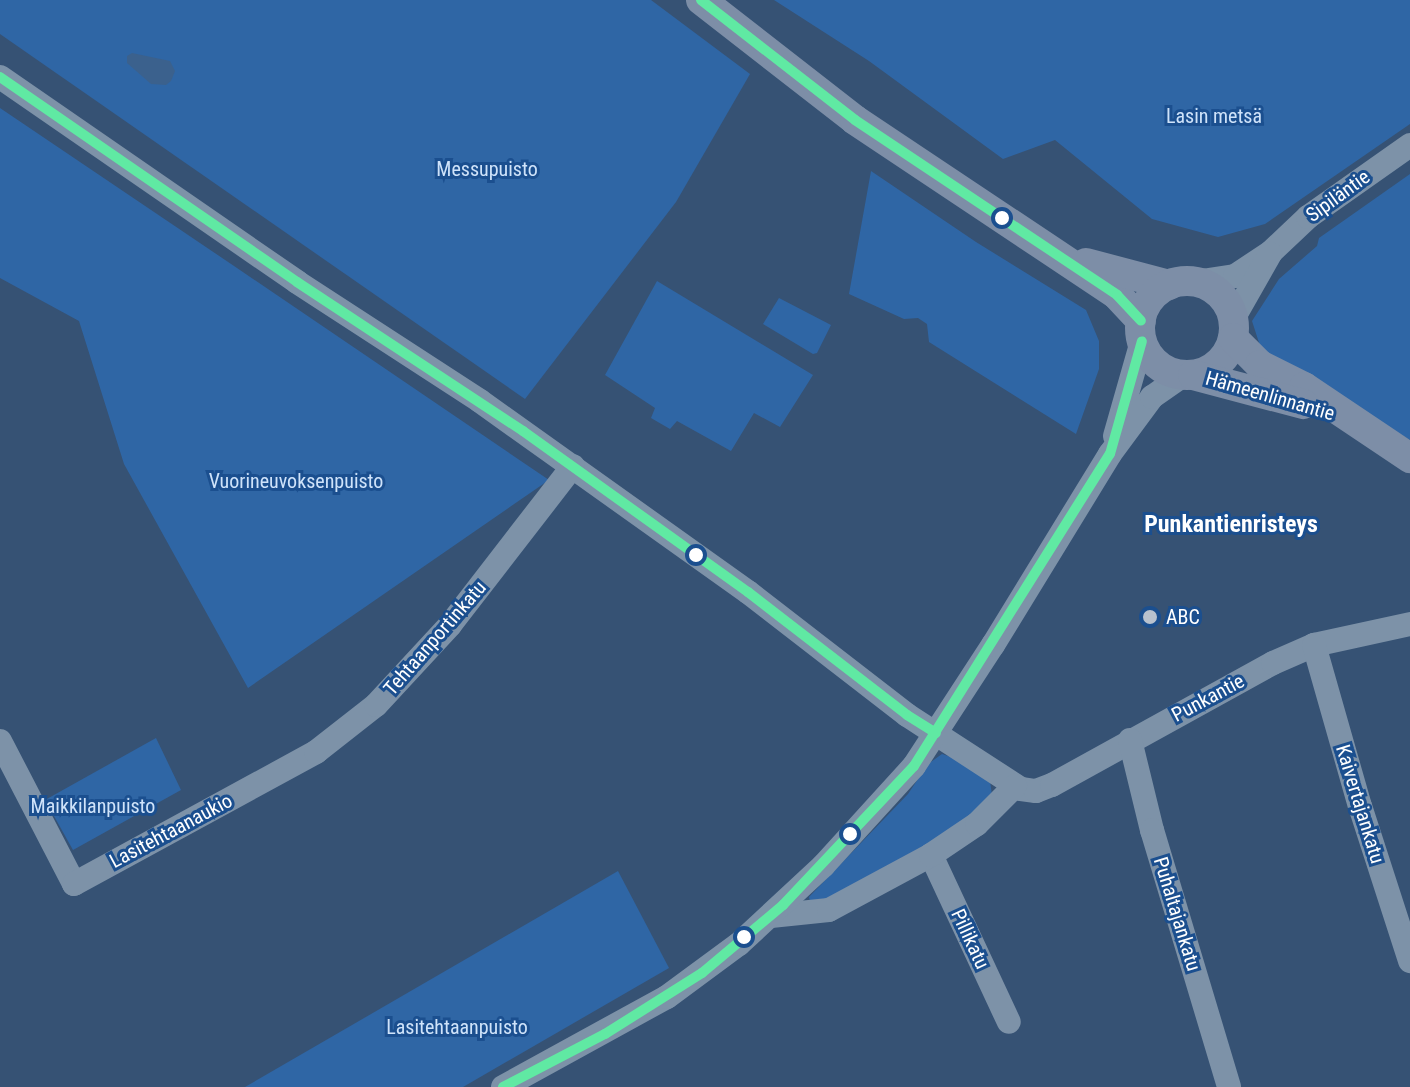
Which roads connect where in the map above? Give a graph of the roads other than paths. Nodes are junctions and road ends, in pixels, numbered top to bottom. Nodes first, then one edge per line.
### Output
1 (701, 0) edge
2 (0, 77) edge
3 (1410, 145) edge
4 (1271, 252) junction
5 (1060, 255) junction
6 (1182, 283) junction
7 (1233, 328) junction
8 (1142, 331) junction
9 (1189, 375) junction
10 (1347, 418) junction
11 (1110, 454) junction
12 (1410, 458) edge
13 (573, 466) junction
14 (1410, 624) edge
15 (1314, 645) junction
16 (936, 733) junction
17 (1130, 740) junction
18 (0, 741) edge
19 (267, 779) joint
20 (1015, 786) junction
21 (931, 855) junction
22 (771, 916) junction
23 (1410, 961) edge
24 (1009, 1022) dead end
25 (503, 1087) edge
26 (1229, 1087) edge

1 - 5 main road
2 - 13 street
3 - 4 street, Sipiläntie
4 - 6 street, Sipiläntie
4 - 7 street, Sipiläntie
5 - 6 main road
5 - 8 main road
6 - 7 main road
6 - 8 main road
7 - 9 main road
7 - 10 main road, Hämeenlinnantie
8 - 9 main road
8 - 11 street
9 - 10 main road, Hämeenlinnantie
9 - 11 street
10 - 12 main road, Hämeenlinnantie
11 - 16 street
13 - 16 street
13 - 19 street, Tehtaanportinkatu
14 - 15 street, Punkantie
15 - 17 street, Punkantie
15 - 23 street, Kaivertajankatu
16 - 20 street
16 - 22 street
17 - 20 street, Punkantie
17 - 26 street, Puhaltajankatu
18 - 19 street, Lasitehtaanaukio
20 - 21 street
21 - 22 street
21 - 24 street, Pillikatu
22 - 25 street

